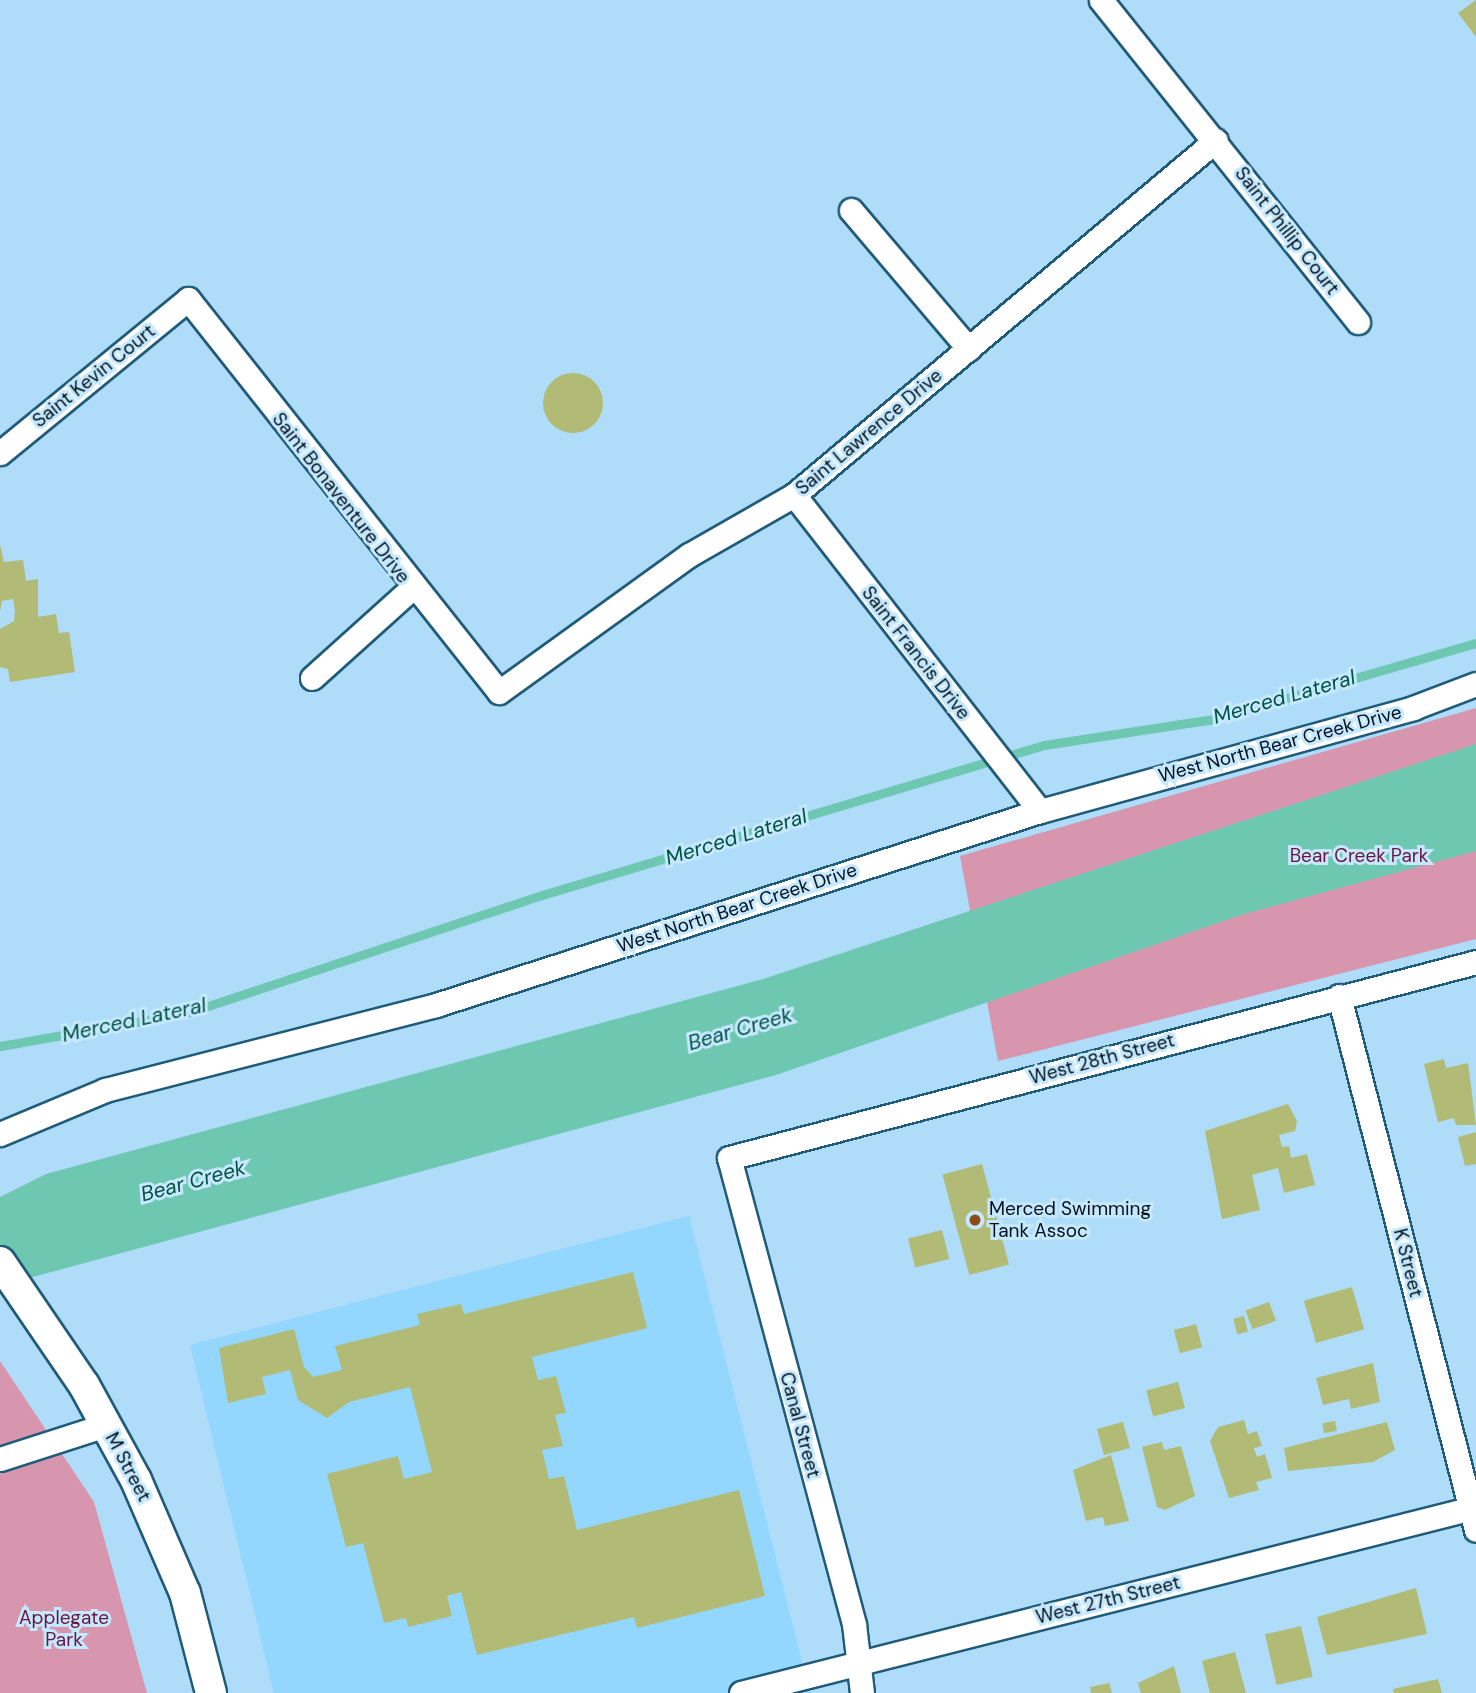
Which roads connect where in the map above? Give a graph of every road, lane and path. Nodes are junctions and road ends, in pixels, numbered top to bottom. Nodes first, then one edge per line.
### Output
1 (1101, 0) edge
2 (1216, 140) junction
3 (850, 210) dead end
4 (188, 299) joint
5 (1358, 321) dead end
6 (969, 349) junction
7 (0, 453) edge
8 (794, 495) junction
9 (411, 589) junction
10 (312, 678) dead end
11 (1476, 684) edge
12 (499, 692) joint
13 (1033, 802) junction
14 (1476, 962) edge
15 (1339, 996) junction
16 (0, 1133) edge
17 (729, 1158) joint
18 (0, 1262) edge
19 (106, 1425) junction
20 (0, 1459) edge
21 (1474, 1515) edge
22 (854, 1664) junction
23 (211, 1693) edge
24 (741, 1693) edge
25 (862, 1693) edge

1 - 2 street, Saint Phillip Court
2 - 5 street, Saint Phillip Court
2 - 6 street, Saint Lawrence Drive
3 - 6 street
4 - 7 street, Saint Kevin Court
4 - 9 street, Saint Bonaventure Drive
6 - 8 street, Saint Lawrence Drive
8 - 12 street, Saint Lawrence Drive
8 - 13 street, Saint Francis Drive
9 - 10 street
9 - 12 street, Saint Bonaventure Drive
11 - 13 street, West North Bear Creek Drive
13 - 16 street, West North Bear Creek Drive
14 - 15 street, West 28th Street
15 - 17 street, West 28th Street
15 - 21 street, K Street
17 - 22 street, Canal Street
18 - 19 street, M Street
19 - 20 street
19 - 23 street, M Street
21 - 22 street, West 27th Street
22 - 24 street, West 27th Street
22 - 25 street, Canal Street

